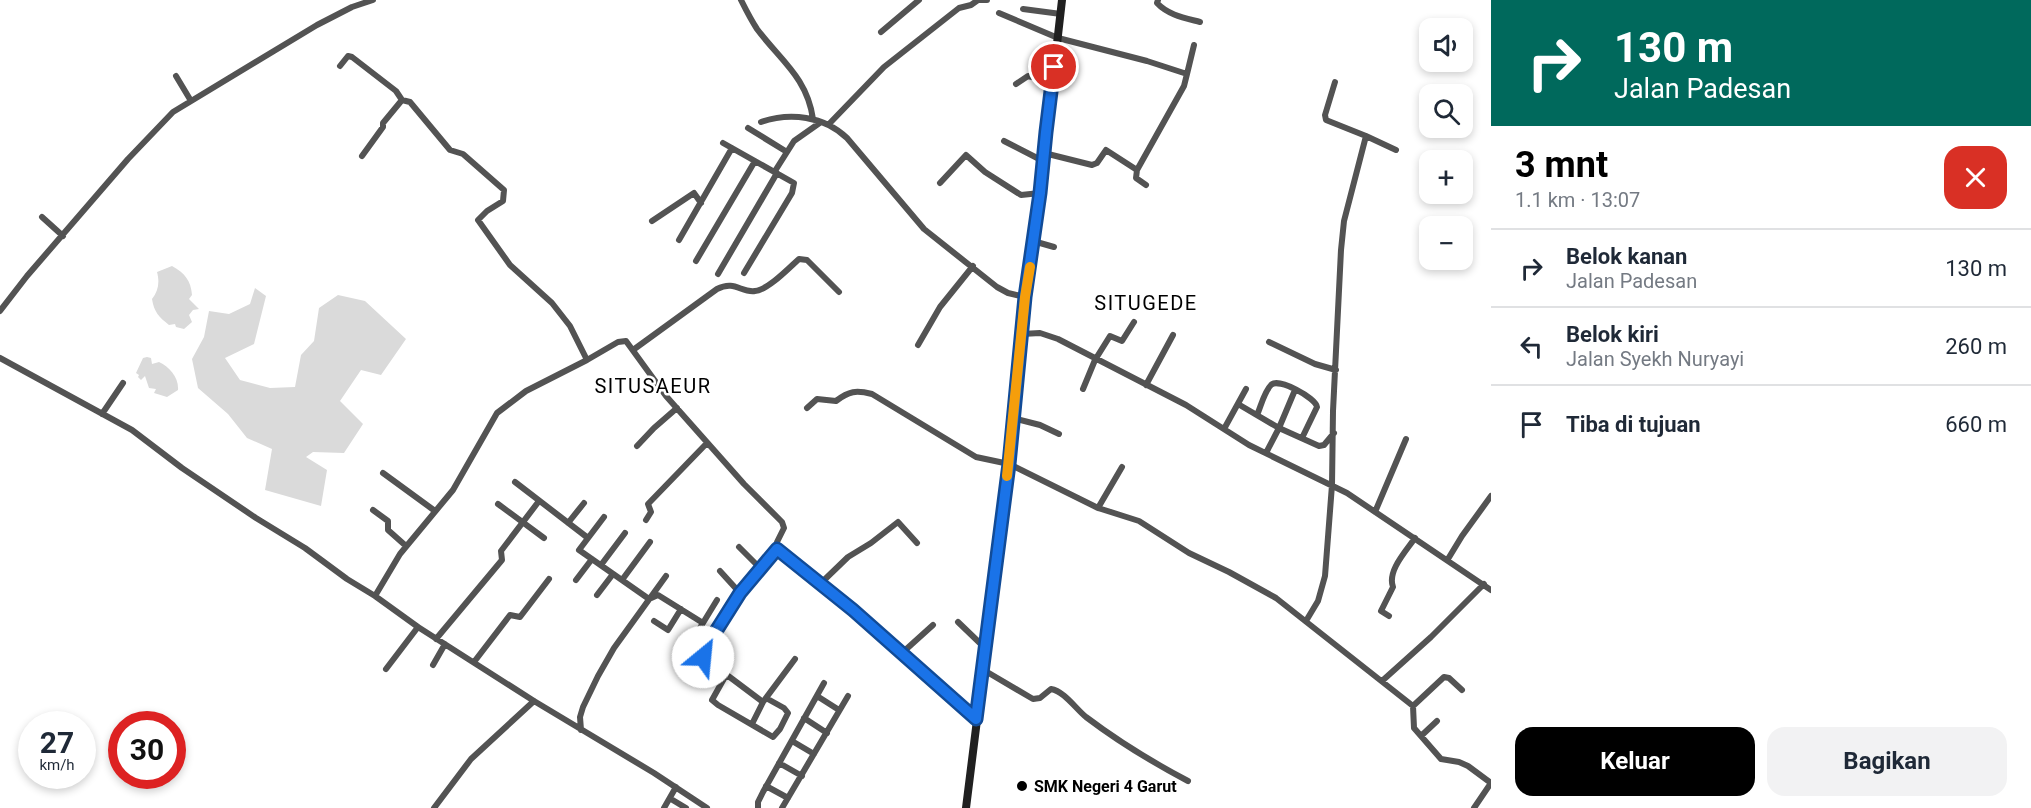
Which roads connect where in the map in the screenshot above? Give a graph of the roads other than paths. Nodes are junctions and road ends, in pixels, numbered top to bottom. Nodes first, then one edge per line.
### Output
1 (373, 0) edge
2 (741, 0) edge
3 (919, 0) edge
4 (979, 0) edge
5 (987, 0) edge
6 (1062, 0) edge
7 (1158, 0) edge
8 (1023, 9) dead end
9 (1033, 10) junction
10 (999, 13) dead end
11 (1061, 14) junction
12 (1200, 22) dead end
13 (1029, 26) junction
14 (881, 32) dead end
15 (1058, 38) junction
16 (1194, 45) dead end
17 (340, 66) dead end
18 (1187, 74) junction
19 (176, 76) dead end
20 (1052, 82) junction
21 (1335, 82) dead end
22 (1016, 84) dead end
23 (402, 100) junction
24 (191, 101) junction
25 (813, 119) junction
26 (821, 122) junction
27 (761, 123) dead end
28 (829, 124) junction
29 (748, 128) dead end
30 (1366, 136) junction
31 (1004, 141) dead end
32 (723, 143) dead end
33 (732, 148) junction
34 (1396, 150) dead end
35 (788, 152) junction
36 (362, 156) dead end
37 (1043, 157) junction
38 (755, 161) junction
39 (1137, 170) junction
40 (776, 172) junction
41 (940, 183) dead end
42 (1146, 185) dead end
43 (1040, 193) junction
44 (701, 203) junction
45 (42, 217) dead end
46 (652, 220) dead end
47 (63, 236) junction
48 (679, 240) dead end
49 (1034, 241) junction
50 (1054, 247) dead end
51 (696, 261) dead end
52 (973, 266) junction
53 (744, 273) dead end
54 (718, 274) dead end
55 (839, 292) dead end
56 (1025, 297) junction
57 (0, 311) edge
58 (1134, 322) dead end
59 (1022, 334) junction
60 (1173, 335) dead end
61 (1269, 342) dead end
62 (918, 345) dead end
63 (633, 350) junction
64 (0, 358) edge
65 (587, 360) junction
66 (1095, 360) junction
67 (1336, 370) junction
68 (123, 383) dead end
69 (1146, 385) junction
70 (1083, 389) dead end
71 (1246, 389) dead end
72 (1295, 390) junction
73 (1238, 404) junction
74 (677, 408) junction
75 (807, 408) dead end
76 (102, 414) junction
77 (1257, 415) junction
78 (1013, 418) junction
79 (1279, 428) junction
80 (1224, 429) junction
81 (1334, 433) junction
82 (1059, 434) dead end
83 (1302, 438) junction
84 (1406, 438) dead end
85 (707, 443) junction
86 (637, 446) dead end
87 (1266, 453) junction
88 (1009, 464) junction
89 (1122, 467) dead end
90 (383, 473) dead end
91 (515, 482) dead end
92 (1332, 485) junction
93 (1491, 496) edge
94 (539, 501) junction
95 (584, 503) dead end
96 (498, 504) dead end
97 (1098, 508) junction
98 (373, 510) dead end
99 (435, 512) junction
100 (1375, 512) junction
101 (604, 517) dead end
102 (646, 520) dead end
103 (523, 523) junction
104 (568, 523) junction
105 (625, 533) dead end
106 (544, 538) dead end
107 (588, 538) junction
108 (1415, 538) junction
109 (650, 542) dead end
110 (917, 543) dead end
111 (406, 546) junction
112 (739, 547) dead end
113 (777, 549) junction
114 (592, 559) junction
115 (1448, 560) junction
116 (601, 565) junction
117 (760, 568) junction
118 (720, 571) dead end
119 (613, 574) junction
120 (666, 576) dead end
121 (549, 579) dead end
122 (576, 580) dead end
123 (622, 580) junction
124 (820, 584) junction
125 (1484, 584) junction
126 (1491, 590) edge
127 (740, 593) junction
128 (597, 595) dead end
129 (375, 596) junction
130 (649, 599) junction
131 (717, 600) dead end
132 (681, 609) junction
133 (1389, 616) dead end
134 (654, 621) dead end
135 (1306, 621) junction
136 (958, 622) dead end
137 (703, 623) junction
138 (933, 625) dead end
139 (418, 627) junction
140 (436, 639) junction
141 (445, 644) junction
142 (985, 648) junction
143 (902, 653) junction
144 (684, 654) dead end
145 (795, 659) dead end
146 (474, 662) junction
147 (433, 665) dead end
148 (386, 669) dead end
149 (982, 669) junction
150 (726, 675) junction
151 (1382, 681) junction
152 (824, 683) dead end
153 (1462, 690) dead end
154 (817, 696) junction
155 (848, 696) dead end
156 (765, 700) junction
157 (534, 701) junction
158 (1413, 706) junction
159 (839, 711) junction
160 (804, 718) junction
161 (976, 719) junction
162 (1437, 722) dead end
163 (752, 724) junction
164 (581, 730) junction
165 (827, 733) junction
166 (1420, 736) junction
167 (792, 741) junction
168 (814, 754) junction
169 (779, 763) junction
170 (802, 776) junction
171 (1188, 781) dead end
172 (1491, 783) edge
173 (766, 786) junction
174 (676, 787) junction
175 (788, 798) junction
176 (671, 799) dead end
177 (697, 805) edge
178 (434, 808) edge
179 (664, 808) edge
180 (686, 808) edge
181 (707, 808) edge
182 (758, 808) edge
183 (782, 808) edge
184 (966, 808) edge
185 (1474, 808) edge

1 - 24 street
2 - 25 street
3 - 14 street
4 - 5 street
4 - 28 street
6 - 11 main road
7 - 12 street
8 - 9 street
9 - 11 street
9 - 13 street
10 - 13 street
11 - 15 main road
13 - 15 street
15 - 18 street
15 - 20 main road
16 - 18 street
17 - 23 street
18 - 39 street
19 - 24 street
20 - 22 street
20 - 37 main road
21 - 30 street
23 - 36 street
23 - 65 street
24 - 47 street
25 - 26 street
25 - 27 street
26 - 28 street
26 - 35 street
28 - 52 street
29 - 35 street
30 - 34 street
30 - 67 street
31 - 37 street
32 - 33 street
33 - 38 street
33 - 44 street
35 - 40 street
37 - 39 street
37 - 43 main road
38 - 40 street
38 - 51 street
39 - 42 street
40 - 53 street
40 - 54 street
41 - 43 street
43 - 49 main road
44 - 46 street
44 - 48 street
45 - 47 street
47 - 57 street
49 - 50 street
49 - 56 main road
52 - 56 street
52 - 62 street
55 - 63 street
56 - 59 main road
58 - 66 street
59 - 66 street
59 - 78 main road
60 - 69 street
61 - 67 street
63 - 65 street
63 - 74 street
64 - 76 street
65 - 99 street
66 - 69 street
66 - 70 street
67 - 81 street
68 - 76 street
69 - 80 street
71 - 73 street
72 - 77 street
72 - 79 street
72 - 83 street
73 - 77 street
73 - 80 street
74 - 85 street
74 - 86 street
75 - 88 street
76 - 129 street
77 - 79 street
78 - 82 street
78 - 88 main road
79 - 83 street
79 - 87 street
80 - 87 street
81 - 83 street
81 - 92 street
84 - 100 street
85 - 102 street
85 - 113 street
87 - 92 street
88 - 97 street
88 - 142 main road
89 - 97 street
90 - 99 street
91 - 94 street
92 - 100 street
92 - 135 street
93 - 115 street
94 - 103 street
94 - 104 street
95 - 104 street
96 - 103 street
97 - 135 street
98 - 111 street
99 - 111 street
100 - 108 street
101 - 107 street
103 - 106 street
103 - 140 street
104 - 107 street
105 - 116 street
107 - 114 street
108 - 115 street
108 - 133 street
109 - 123 street
110 - 124 street
111 - 129 street
112 - 117 street
113 - 117 street
113 - 124 street
114 - 116 street
114 - 122 street
115 - 125 street
116 - 119 street
117 - 127 street
118 - 127 street
119 - 123 street
119 - 128 street
120 - 130 street
121 - 146 street
123 - 130 street
124 - 143 street
125 - 126 street
125 - 151 street
127 - 150 street
129 - 139 street
130 - 132 street
130 - 164 street
131 - 137 street
132 - 134 street
132 - 137 street
135 - 151 street
136 - 142 street
137 - 144 street
138 - 143 street
139 - 140 street
139 - 148 street
140 - 141 street
141 - 146 street
141 - 147 street
142 - 149 main road
143 - 161 street
145 - 156 street
146 - 157 street
149 - 161 main road
149 - 171 street
150 - 156 street
150 - 163 street
151 - 158 street
152 - 154 street
153 - 158 street
154 - 159 street
154 - 160 street
155 - 159 street
156 - 163 street
156 - 163 street
157 - 164 street
157 - 178 street
158 - 166 street
159 - 165 street
160 - 165 street
160 - 167 street
161 - 184 main road
162 - 166 street
164 - 174 street
165 - 168 street
166 - 172 street
167 - 168 street
167 - 169 street
168 - 170 street
169 - 170 street
169 - 173 street
170 - 175 street
172 - 185 street
173 - 175 street
173 - 182 street
174 - 177 street
174 - 179 street
175 - 183 street
176 - 180 street
177 - 181 street

